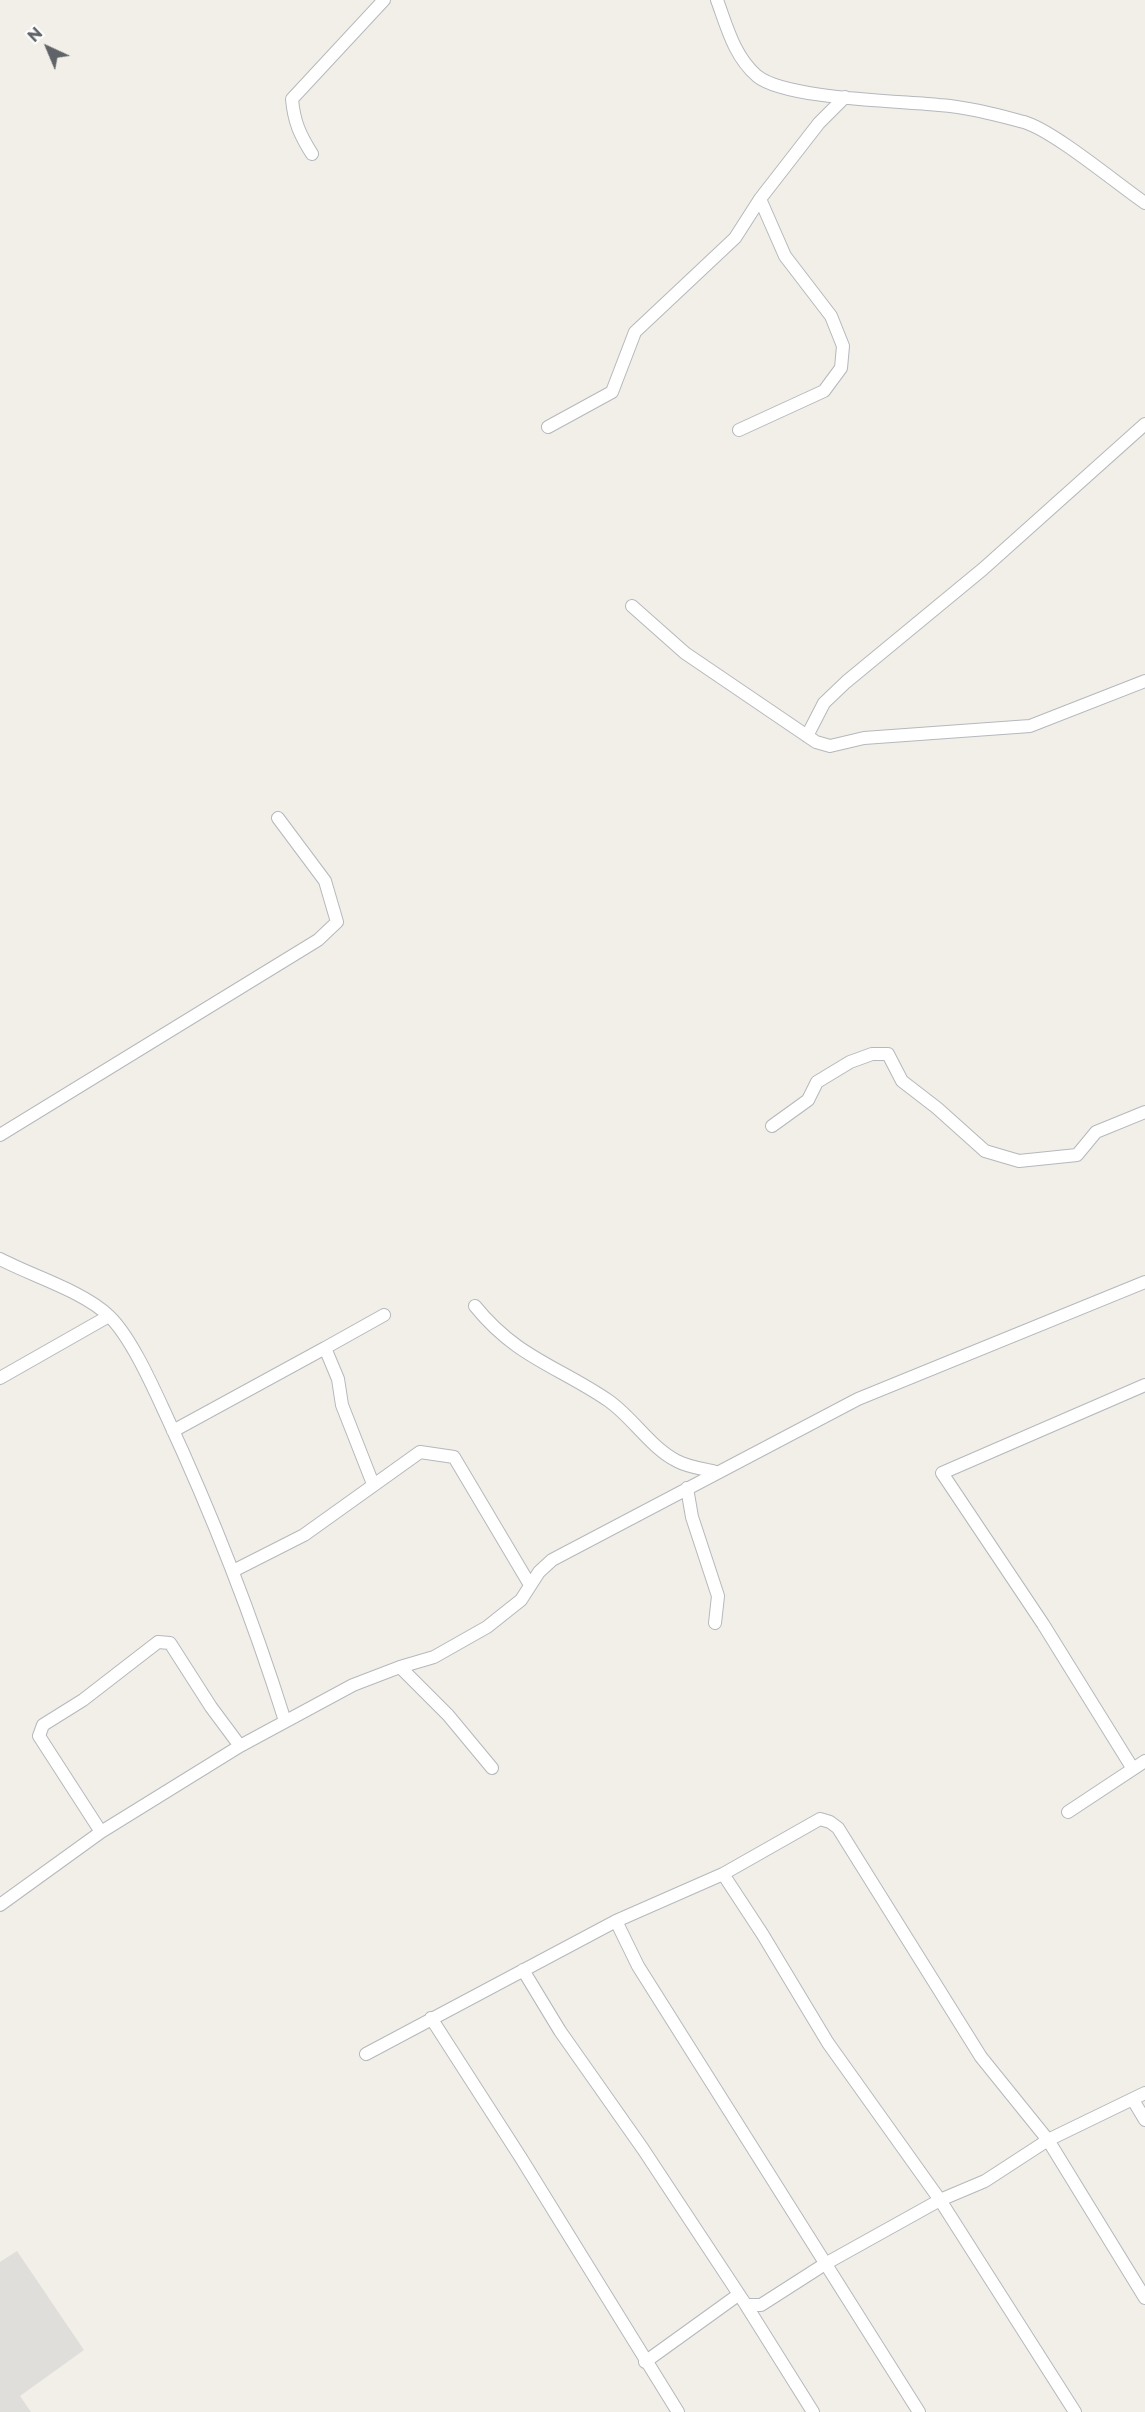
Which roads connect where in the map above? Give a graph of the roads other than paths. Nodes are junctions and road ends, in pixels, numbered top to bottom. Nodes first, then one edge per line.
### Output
1 (384, 0) edge
2 (717, 0) edge
3 (845, 97) junction
4 (312, 154) dead end
5 (760, 199) junction
6 (1145, 203) edge
7 (1145, 423) edge
8 (548, 427) dead end
9 (739, 430) dead end
10 (632, 606) dead end
11 (1145, 681) edge
12 (807, 736) junction
13 (278, 818) dead end
14 (1145, 1112) edge
15 (772, 1126) dead end
16 (0, 1136) edge
17 (0, 1259) edge
18 (1145, 1282) edge
19 (475, 1306) dead end
20 (384, 1315) dead end
21 (110, 1316) junction
22 (325, 1348) junction
23 (0, 1378) edge
24 (1145, 1385) edge
25 (173, 1431) junction
26 (716, 1472) junction
27 (373, 1484) junction
28 (687, 1488) junction
29 (233, 1571) junction
30 (530, 1585) junction
31 (715, 1623) dead end
32 (400, 1666) junction
33 (285, 1721) junction
34 (240, 1746) junction
35 (1145, 1761) edge
36 (492, 1768) dead end
37 (1133, 1769) junction
38 (1068, 1812) dead end
39 (101, 1832) junction
40 (723, 1874) junction
41 (0, 1905) edge
42 (616, 1920) junction
43 (523, 1970) junction
44 (430, 2018) junction
45 (366, 2054) dead end
46 (1145, 2093) edge
47 (1132, 2100) junction
48 (1145, 2120) edge
49 (1048, 2140) junction
50 (940, 2200) junction
51 (825, 2264) junction
52 (738, 2295) junction
53 (1145, 2298) edge
54 (746, 2306) junction
55 (645, 2362) junction
56 (678, 2412) edge
57 (813, 2412) edge
58 (919, 2412) edge
59 (1075, 2412) edge

1 - 4 street
2 - 3 street
3 - 5 street
3 - 6 street
5 - 8 street
5 - 9 street
7 - 12 street
10 - 12 street
11 - 12 street
13 - 16 street
14 - 15 street
17 - 21 street
18 - 26 street
19 - 26 street
20 - 22 street
21 - 23 street
21 - 25 street
22 - 25 street
22 - 27 street
24 - 37 street
25 - 29 street
26 - 28 street
27 - 29 street
27 - 30 street
28 - 30 street
28 - 31 street
29 - 33 street
30 - 32 street
32 - 33 street
32 - 36 street
33 - 34 street
34 - 39 street
34 - 39 street
35 - 37 street
37 - 38 street
39 - 41 street
40 - 42 street
40 - 49 street
40 - 50 street
42 - 43 street
42 - 51 street
43 - 44 street
43 - 52 street
44 - 45 street
44 - 55 street
46 - 47 street
47 - 48 street
47 - 49 street
49 - 50 street
49 - 53 street
50 - 51 street
50 - 59 street
51 - 54 street
51 - 58 street
52 - 54 street
52 - 55 street
54 - 57 street
55 - 56 street

